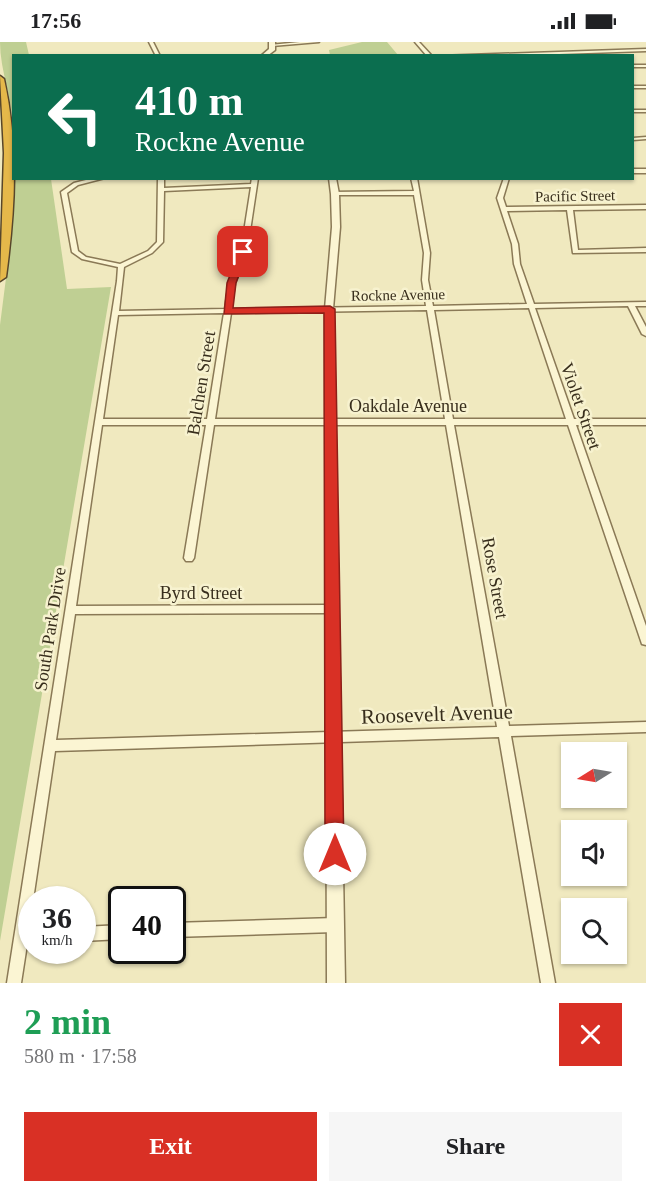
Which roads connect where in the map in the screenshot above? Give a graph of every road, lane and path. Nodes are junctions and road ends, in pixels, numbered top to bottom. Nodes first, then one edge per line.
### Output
1 (317, 42) edge
2 (417, 42) edge
3 (615, 42) edge
4 (272, 44) edge
5 (624, 50) junction
6 (646, 51) edge
7 (428, 54) edge
8 (501, 54) edge
9 (0, 78) edge
10 (92, 180) edge
11 (161, 180) edge
12 (332, 180) edge
13 (414, 180) edge
14 (506, 180) edge
15 (254, 182) edge
16 (161, 190) junction
17 (334, 193) junction
18 (416, 193) junction
19 (646, 207) edge
20 (570, 208) junction
21 (504, 209) junction
22 (646, 250) edge
23 (121, 266) junction
24 (0, 277) edge
25 (630, 304) junction
26 (646, 304) edge
27 (531, 306) junction
28 (430, 308) junction
29 (330, 309) junction
30 (228, 311) junction
31 (115, 313) junction
32 (646, 334) edge
33 (211, 421) junction
34 (99, 422) junction
35 (331, 422) junction
36 (450, 422) junction
37 (571, 422) junction
38 (646, 422) edge
39 (189, 558) dead end
40 (332, 609) junction
41 (70, 610) junction
42 (646, 641) edge
43 (646, 727) edge
44 (505, 732) junction
45 (334, 737) junction
46 (49, 746) junction
47 (32, 886) edge
48 (335, 925) junction
49 (186, 930) edge
50 (19, 964) edge
51 (14, 983) edge
52 (336, 983) edge
53 (548, 983) edge

1 - 4 street
2 - 7 street
3 - 5 street
5 - 6 street
5 - 8 street
9 - 24 highway
10 - 23 street
11 - 16 street
12 - 17 street
13 - 18 street, Rose Street
14 - 21 street, Violet Street
15 - 16 street
15 - 30 street, Balchen Street
16 - 23 street
17 - 18 street
17 - 29 street
18 - 28 street, Rose Street
19 - 20 street, Pacific Street
20 - 21 street, Pacific Street
20 - 22 street
21 - 27 street, Violet Street
23 - 31 street, South Park Drive
25 - 26 street, Rockne Avenue
25 - 27 street, Rockne Avenue
25 - 32 street
27 - 28 street, Rockne Avenue
27 - 37 street, Violet Street
28 - 29 street, Rockne Avenue
28 - 36 street, Rose Street
29 - 30 street, Rockne Avenue
29 - 35 street
30 - 31 street, Rockne Avenue
30 - 33 street, Balchen Street
31 - 34 street, South Park Drive
33 - 34 street, Oakdale Avenue
33 - 35 street, Oakdale Avenue
33 - 39 street, Balchen Street
34 - 41 street, South Park Drive
35 - 36 street, Oakdale Avenue
35 - 40 street
36 - 37 street, Oakdale Avenue
36 - 44 street, Rose Street
37 - 38 street, Oakdale Avenue
37 - 42 street, Violet Street
40 - 41 street, Byrd Street
40 - 45 street
41 - 46 street, South Park Drive
43 - 44 street, Roosevelt Avenue
44 - 45 street, Roosevelt Avenue
44 - 53 street, Rose Street
45 - 46 street, Roosevelt Avenue
45 - 48 street
46 - 47 street, South Park Drive
48 - 49 street
48 - 52 street
50 - 51 street, South Park Drive

